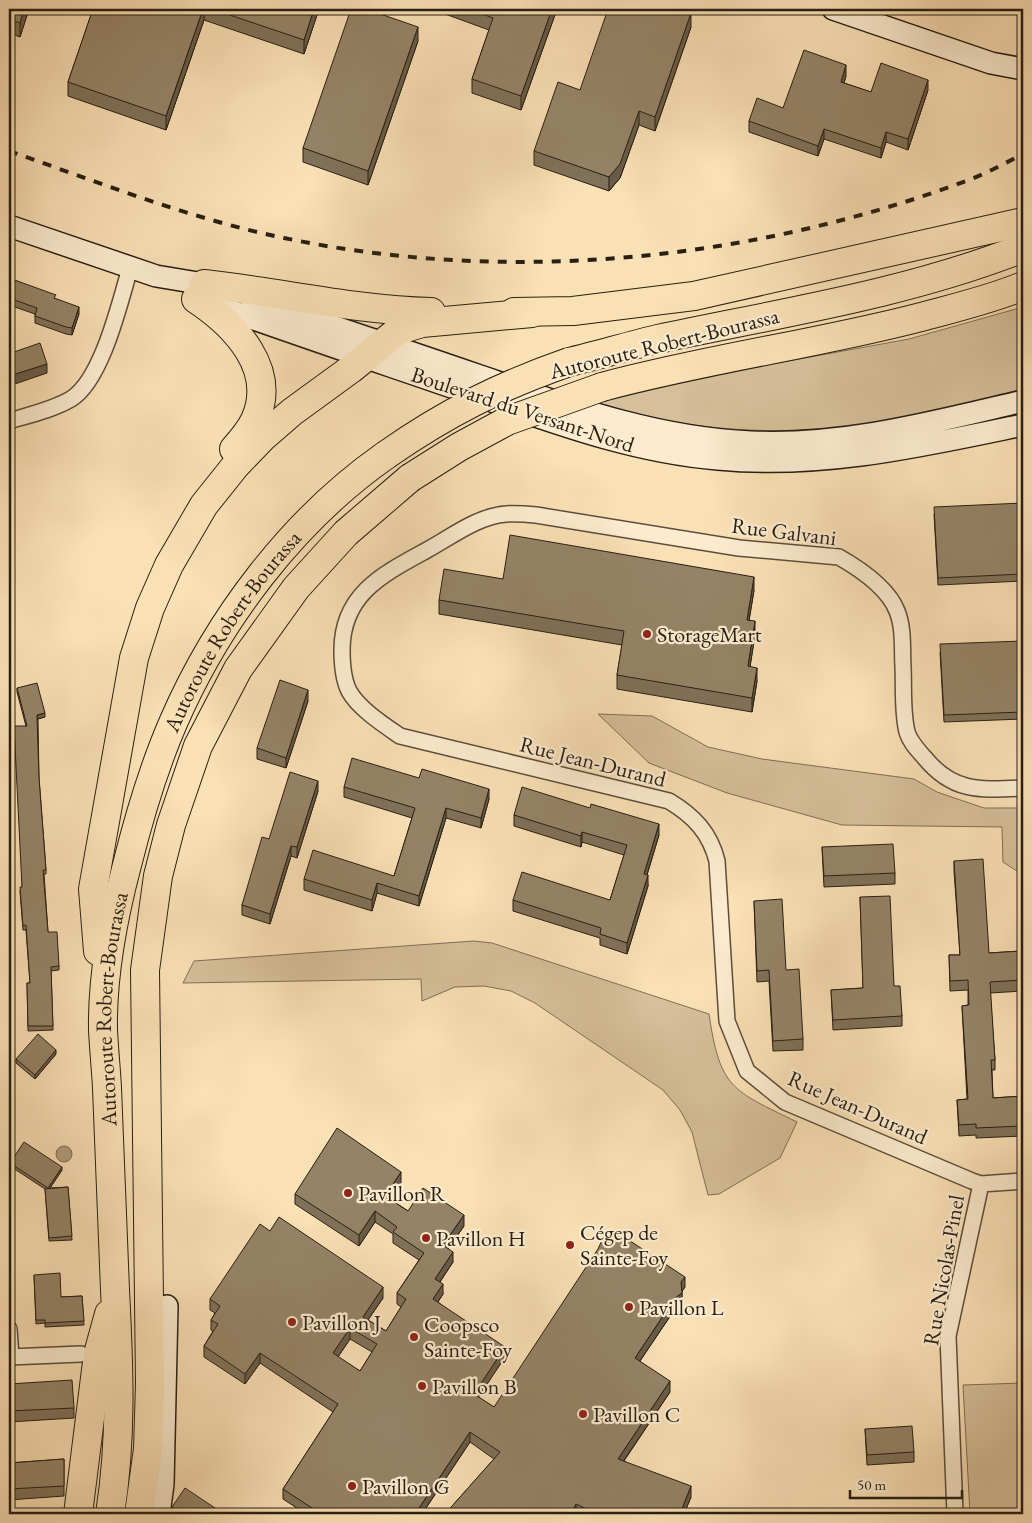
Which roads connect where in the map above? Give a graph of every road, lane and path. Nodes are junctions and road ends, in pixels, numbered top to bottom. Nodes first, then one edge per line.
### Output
1 (833, 9) edge
2 (1023, 69) edge
3 (1023, 222) edge
4 (9, 226) edge
5 (1023, 248) edge
6 (130, 268) junction
7 (1018, 288) edge
8 (200, 291) junction
9 (532, 313) junction
10 (374, 350) junction
11 (1023, 401) edge
12 (9, 421) edge
13 (1023, 425) edge
14 (505, 514) joint
15 (169, 565) junction
16 (1023, 788) edge
17 (103, 1028) junction
18 (144, 1062) junction
19 (1023, 1181) edge
20 (981, 1184) junction
21 (115, 1291) junction
22 (167, 1306) joint
23 (9, 1328) edge
24 (81, 1354) dead end
25 (10, 1357) edge
26 (78, 1514) edge
27 (110, 1514) edge
28 (139, 1514) edge
29 (159, 1514) edge
30 (955, 1514) edge

1 - 2 main road
3 - 9 highway
4 - 6 main road, Boulevard du Versant-Nord
5 - 17 highway, Autoroute Robert-Bourassa, bridge
6 - 8 main road, Boulevard du Versant-Nord
6 - 12 street
7 - 18 highway, Autoroute Robert-Bourassa, bridge
8 - 9 highway
8 - 10 main road, Boulevard du Versant-Nord
8 - 15 highway
9 - 10 highway
10 - 11 main road, Boulevard du Versant-Nord
10 - 13 main road, Boulevard du Versant-Nord
10 - 15 highway
14 - 16 street, Rue Galvani
14 - 20 street, Rue Jean-Durand
15 - 17 highway
17 - 21 highway, Autoroute Robert-Bourassa
18 - 22 highway
18 - 28 highway, Autoroute Robert-Bourassa
19 - 20 street, Rue Jean-Durand
20 - 30 street, Rue Nicolas-Pinel
21 - 26 highway
21 - 27 highway, Autoroute Robert-Bourassa
22 - 29 main road
23 - 25 street
24 - 25 street

